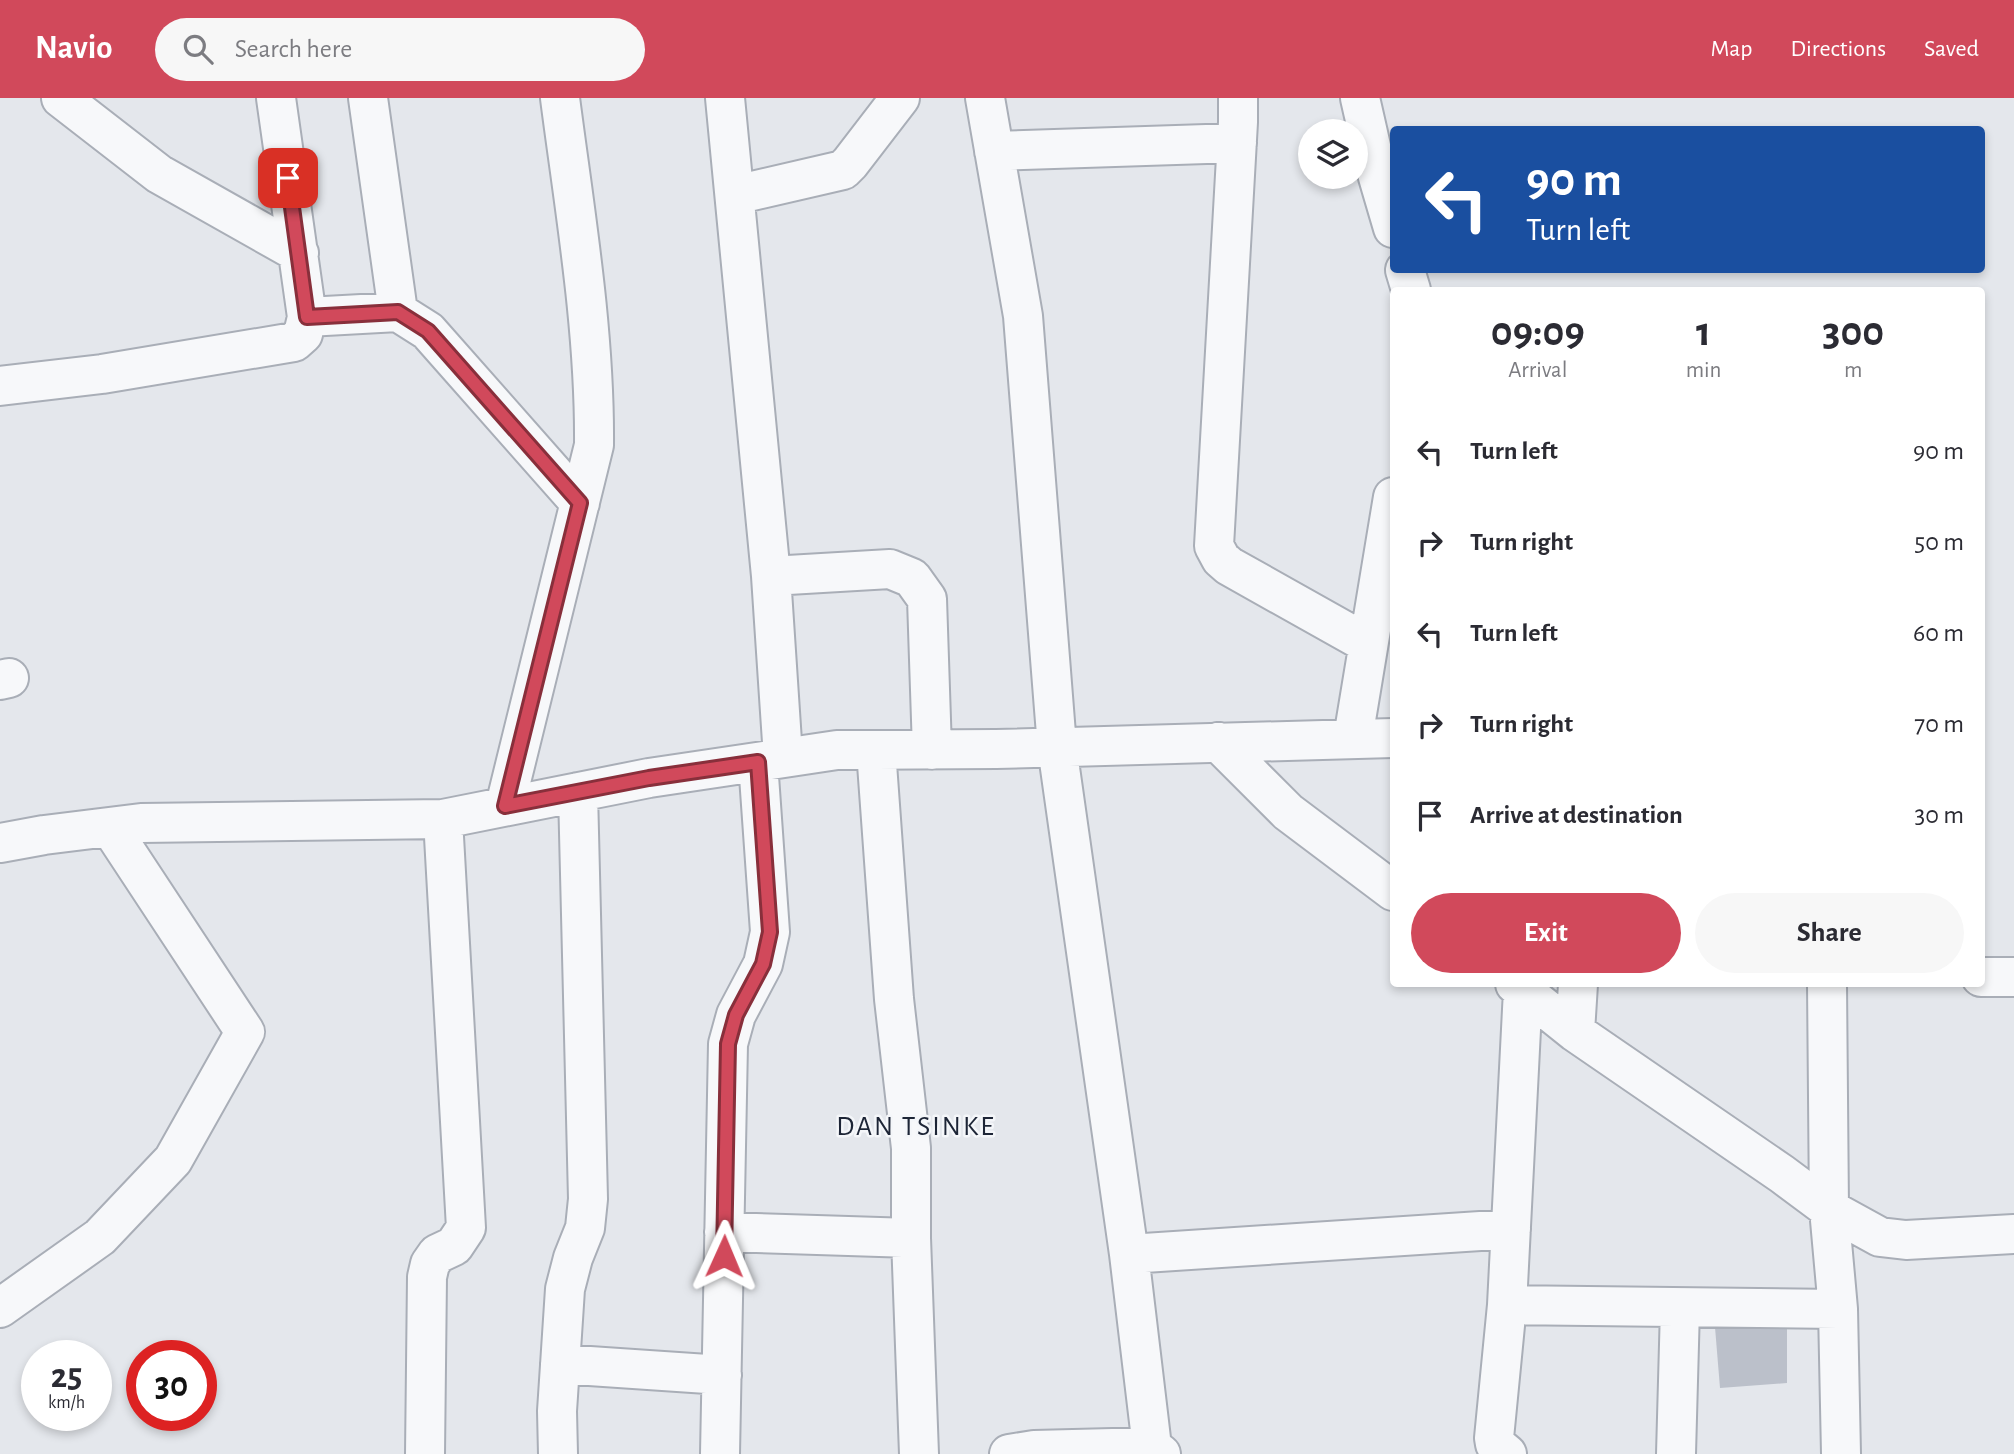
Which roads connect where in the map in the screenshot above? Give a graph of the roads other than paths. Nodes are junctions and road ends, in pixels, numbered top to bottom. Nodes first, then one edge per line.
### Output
1 (61, 98) edge
2 (276, 98) edge
3 (368, 98) edge
4 (560, 98) edge
5 (725, 98) edge
6 (900, 98) edge
7 (985, 98) edge
8 (1238, 98) edge
9 (1360, 98) edge
10 (1237, 144) junction
11 (994, 151) junction
12 (735, 195) junction
13 (1390, 218) edge
14 (299, 253) junction
15 (398, 312) junction
16 (307, 317) junction
17 (0, 386) edge
18 (580, 503) junction
19 (1390, 515) edge
20 (771, 576) junction
21 (1368, 644) junction
22 (1353, 738) junction
23 (1390, 738) edge
24 (1218, 742) junction
25 (1057, 747) junction
26 (876, 750) junction
27 (932, 750) junction
28 (771, 759) junction
29 (578, 792) junction
30 (505, 806) junction
31 (443, 819) junction
32 (110, 827) junction
33 (0, 843) edge
34 (1390, 889) edge
35 (2014, 976) edge
36 (1985, 977) edge
37 (1519, 987) edge
38 (1578, 987) edge
39 (1827, 987) edge
40 (1575, 1031) junction
41 (1829, 1209) junction
42 (1510, 1229) junction
43 (724, 1232) junction
44 (2014, 1234) edge
45 (911, 1238) junction
46 (1129, 1254) junction
47 (1507, 1305) junction
48 (0, 1308) edge
49 (1681, 1308) junction
50 (1838, 1309) junction
51 (560, 1364) junction
52 (722, 1375) junction
53 (1156, 1450) edge
54 (425, 1454) edge
55 (558, 1454) edge
56 (720, 1454) edge
57 (919, 1454) edge
58 (1009, 1454) edge
59 (1507, 1454) edge
60 (1676, 1454) edge
61 (1840, 1454) edge

1 - 14 street
2 - 14 street
3 - 15 street
4 - 18 street
5 - 12 street
6 - 12 street
7 - 11 street
8 - 10 street
9 - 13 street
10 - 11 street
10 - 21 street
11 - 25 street
12 - 20 street
14 - 16 street
15 - 16 street
15 - 18 street
16 - 17 street
18 - 30 street
19 - 21 street
20 - 27 street
20 - 28 street
21 - 22 street
22 - 23 street
22 - 24 street
24 - 25 street
24 - 34 street
25 - 27 street
25 - 46 street
26 - 27 street
26 - 28 street
26 - 45 street
28 - 29 street
28 - 43 street
29 - 30 street
29 - 51 street
30 - 31 street
31 - 32 street
31 - 54 street
32 - 33 street
32 - 48 street
35 - 36 street
37 - 40 street
37 - 42 street
38 - 40 street
39 - 41 street
40 - 41 street
41 - 44 street
41 - 50 street
42 - 46 street
42 - 47 street
43 - 45 street
43 - 52 street
45 - 57 street
46 - 53 street
47 - 49 street
47 - 59 street
49 - 50 street
49 - 60 street
50 - 61 street
51 - 52 street
51 - 55 street
52 - 56 street
53 - 58 street

